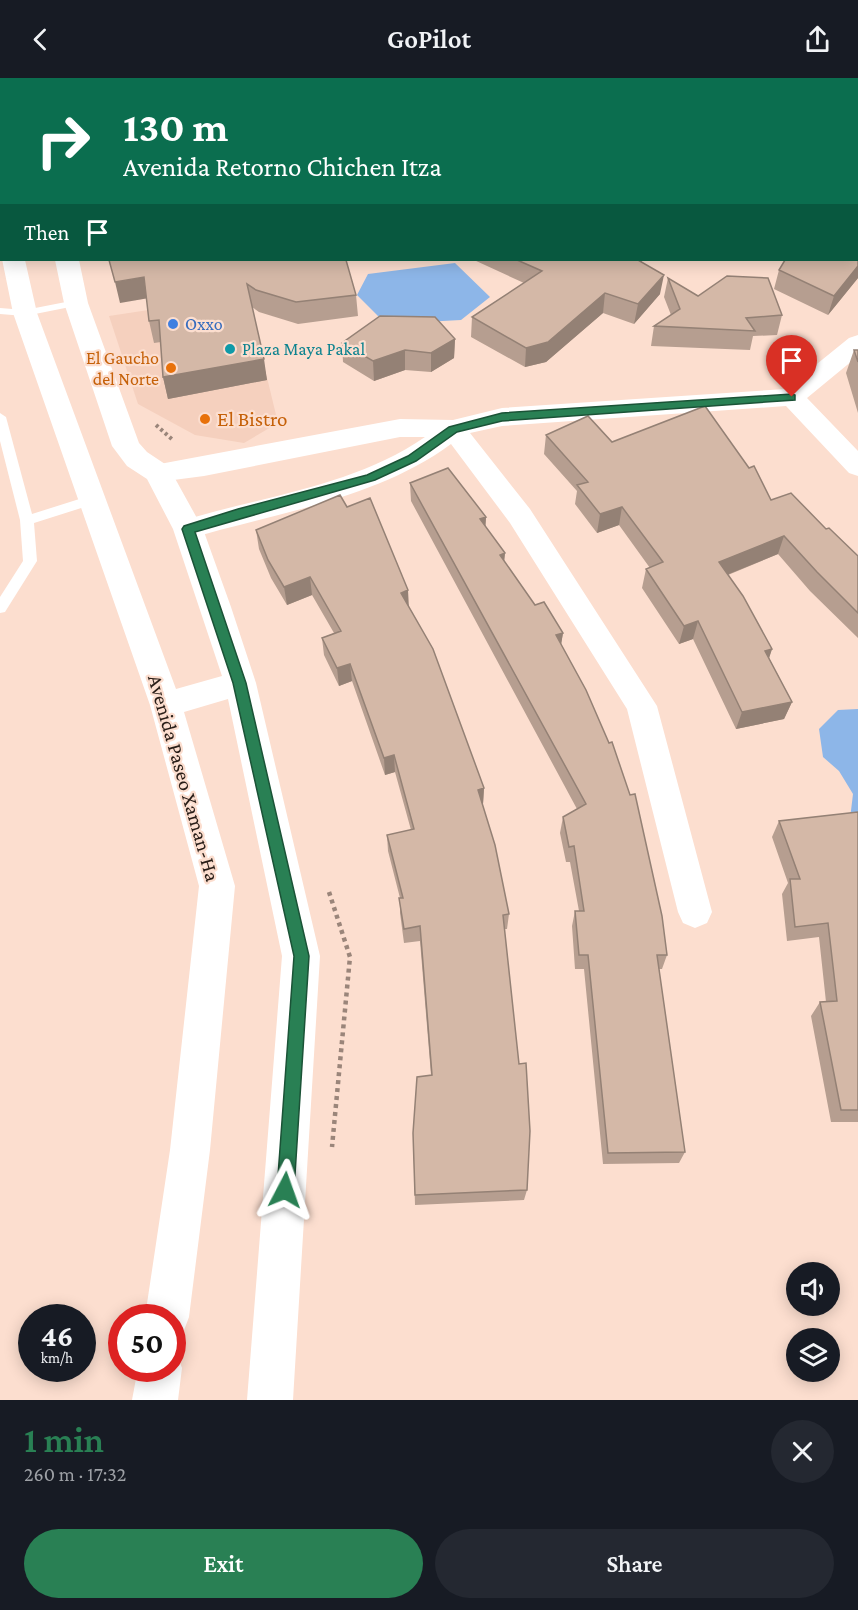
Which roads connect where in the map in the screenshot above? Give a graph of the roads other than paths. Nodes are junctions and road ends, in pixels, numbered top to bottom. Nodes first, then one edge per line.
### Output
1 (14, 261) edge
2 (67, 261) edge
3 (76, 303) junction
4 (13, 312) edge
5 (858, 342) edge
6 (792, 397) junction
7 (0, 417) edge
8 (453, 429) junction
9 (858, 467) edge
10 (158, 473) junction
11 (92, 500) junction
12 (27, 520) junction
13 (188, 529) junction
14 (0, 608) edge
15 (240, 683) junction
16 (166, 705) junction
17 (695, 912) dead end
18 (169, 1304) edge
19 (158, 1382) edge
20 (155, 1400) edge
21 (270, 1400) edge

1 - 4 main road, Avenida Paseo Xaman-Ha
2 - 3 main road
3 - 4 lane
3 - 10 main road
4 - 11 main road, Avenida Paseo Xaman-Ha
5 - 6 street
6 - 8 street
6 - 9 street
7 - 12 lane
8 - 10 street
8 - 13 street
8 - 17 street
10 - 13 main road
11 - 12 lane
11 - 16 main road, Avenida Paseo Xaman-Ha
12 - 14 lane
13 - 15 main road
15 - 16 main road
15 - 21 main road
16 - 18 main road, Avenida Paseo Xaman-Ha
19 - 20 main road

